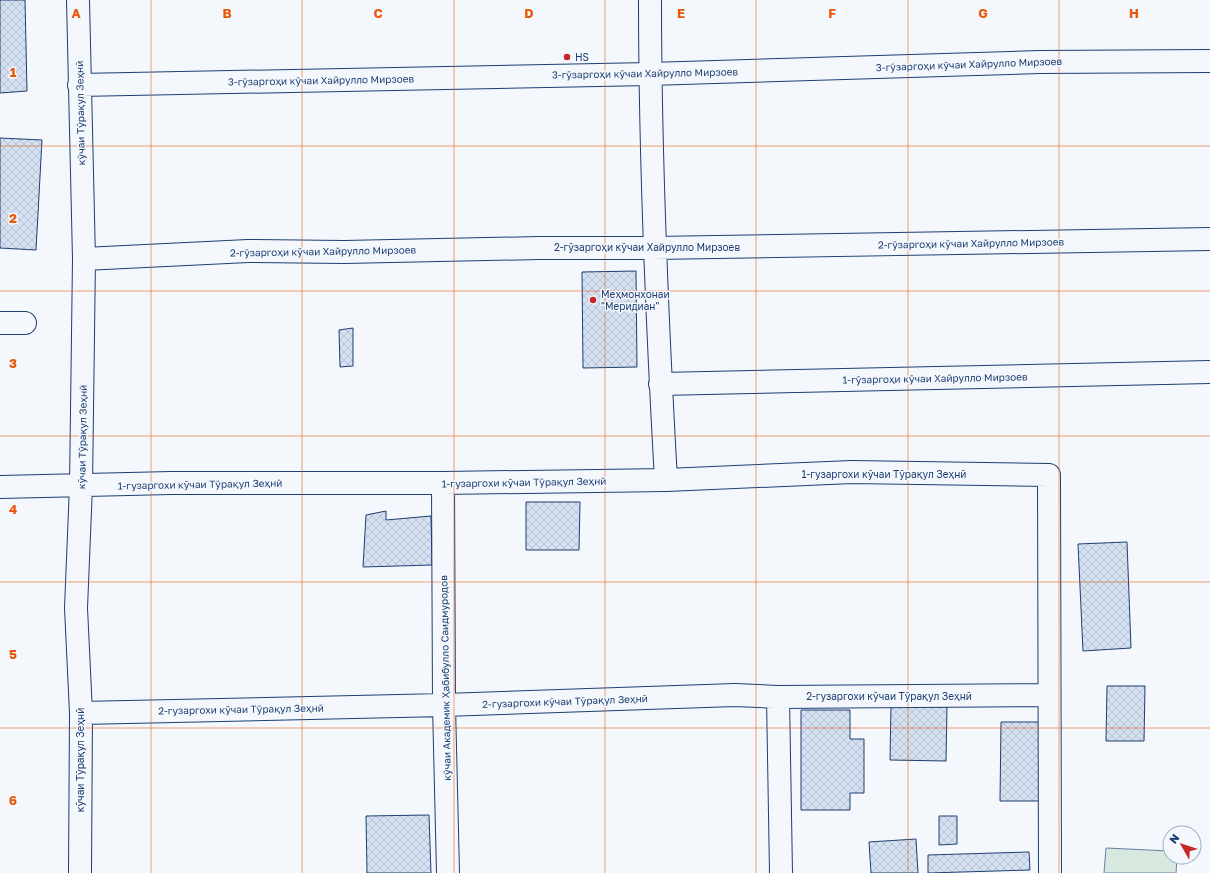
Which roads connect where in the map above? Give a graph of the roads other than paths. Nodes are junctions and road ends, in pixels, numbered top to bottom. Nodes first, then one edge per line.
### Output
1 (78, 0) edge
2 (650, 0) edge
3 (1210, 61) edge
4 (650, 74) junction
5 (79, 85) junction
6 (1210, 239) edge
7 (654, 248) junction
8 (84, 259) junction
9 (0, 323) edge
10 (25, 323) dead end
11 (1210, 372) edge
12 (660, 384) junction
13 (666, 480) junction
14 (443, 483) junction
15 (0, 486) edge
16 (81, 486) junction
17 (1049, 695) junction
18 (778, 697) junction
19 (444, 705) junction
20 (80, 713) junction
21 (80, 873) edge
22 (448, 873) edge
23 (781, 873) edge
24 (1050, 873) edge

1 - 5 lane, кӯчаи Тӯрақул Зеҳнӣ
2 - 4 lane
3 - 4 lane, 3-гӯзаргоҳи кӯчаи Хайрулло Мирзоев
4 - 5 lane, 3-гӯзаргоҳи кӯчаи Хайрулло Мирзоев
4 - 7 lane
5 - 8 lane, кӯчаи Тӯрақул Зеҳнӣ
6 - 7 lane, 2-гӯзаргоҳи кӯчаи Хайрулло Мирзоев
7 - 8 lane, 2-гӯзаргоҳи кӯчаи Хайрулло Мирзоев
7 - 12 lane
8 - 16 lane, кӯчаи Тӯрақул Зеҳнӣ
9 - 10 lane
11 - 12 lane, 1-гӯзаргоҳи кӯчаи Хайрулло Мирзоев
12 - 13 lane
13 - 14 lane, 1-гузаргохи кӯчаи Тӯрақул Зеҳнӣ
13 - 17 lane, 1-гузаргохи кӯчаи Тӯрақул Зеҳнӣ
14 - 16 lane, 1-гузаргохи кӯчаи Тӯрақул Зеҳнӣ
14 - 19 lane, кӯчаи Академик Ҳабибулло Саидмуродов
15 - 16 lane, 1-гузаргохи кӯчаи Тӯрақул Зеҳнӣ
16 - 20 lane, кӯчаи Тӯрақул Зеҳнӣ
17 - 18 lane, 2-гузаргохи кӯчаи Тӯрақул Зеҳнӣ
17 - 24 lane
18 - 19 lane, 2-гузаргохи кӯчаи Тӯрақул Зеҳнӣ
18 - 23 lane
19 - 20 lane, 2-гузаргохи кӯчаи Тӯрақул Зеҳнӣ
19 - 22 lane, кӯчаи Академик Ҳабибулло Саидмуродов
20 - 21 lane, кӯчаи Тӯрақул Зеҳнӣ

